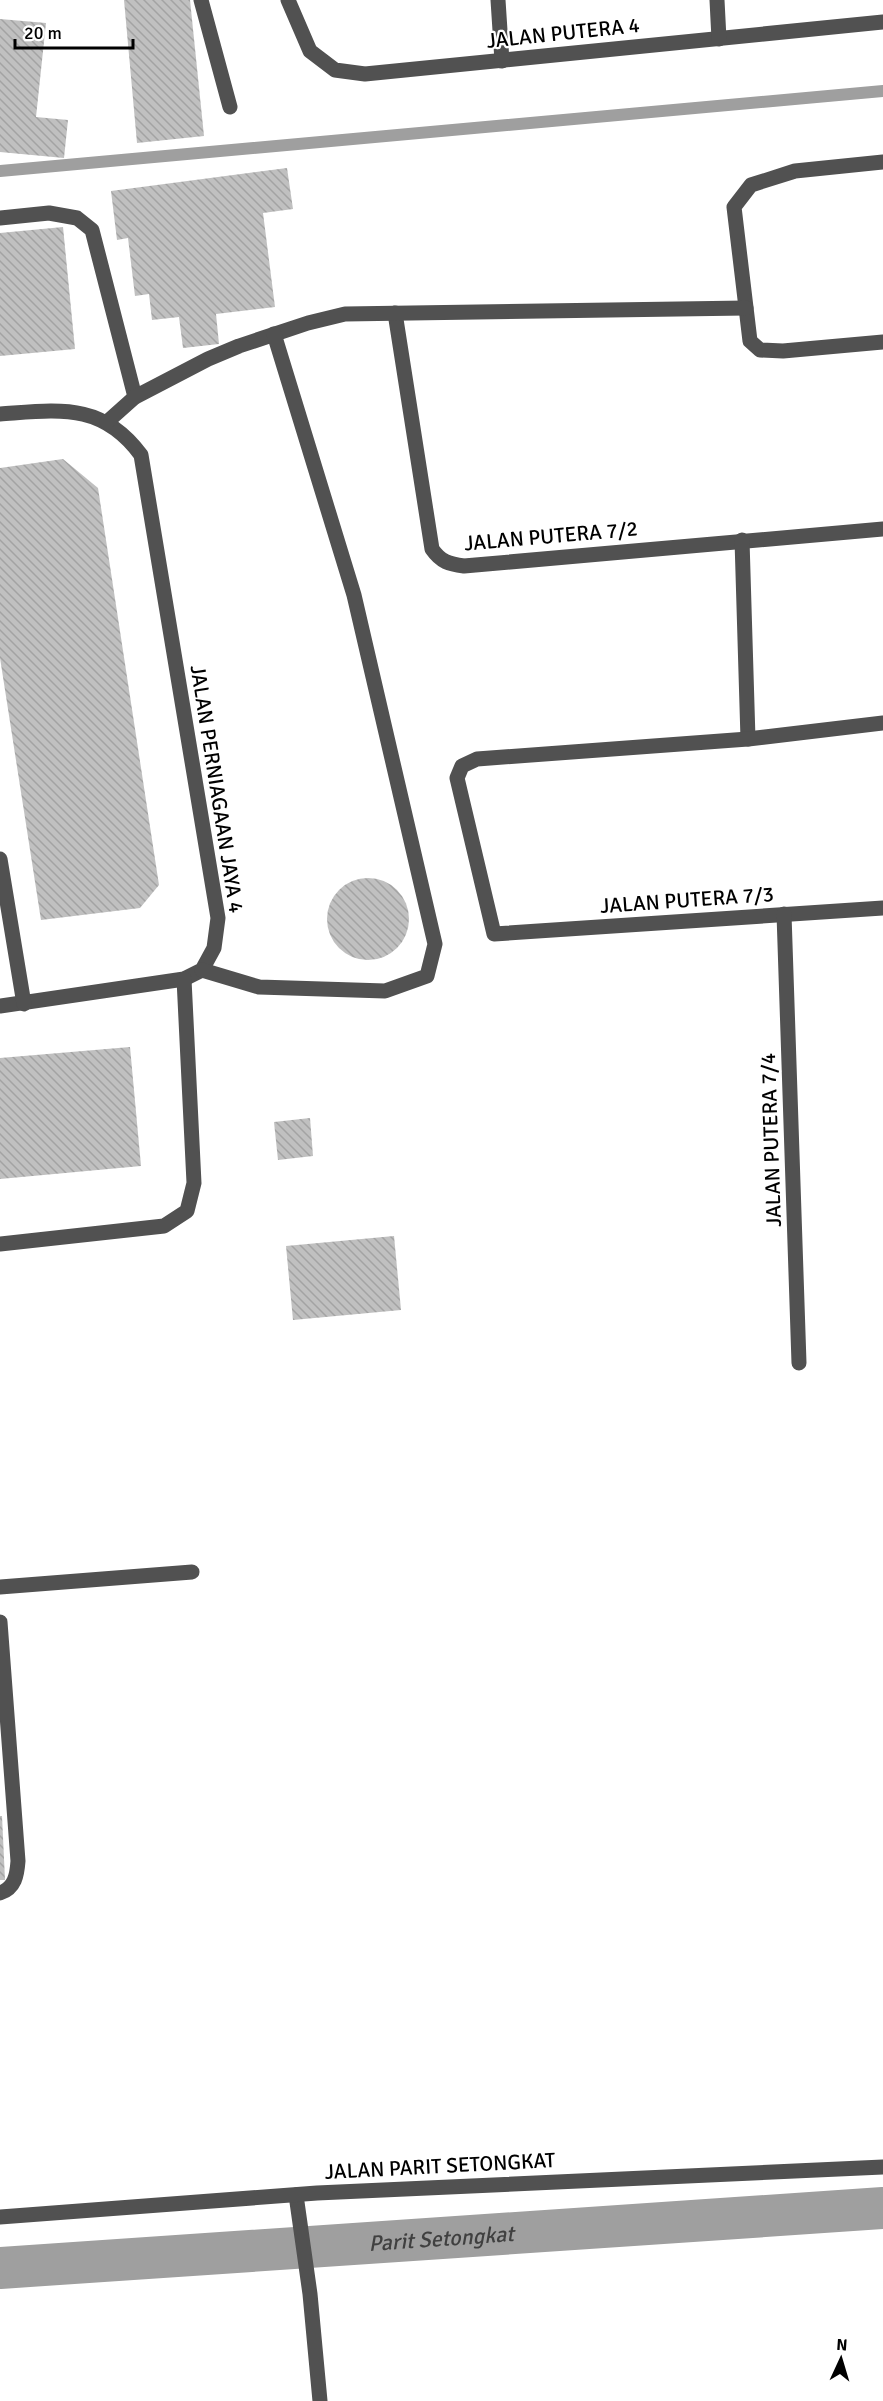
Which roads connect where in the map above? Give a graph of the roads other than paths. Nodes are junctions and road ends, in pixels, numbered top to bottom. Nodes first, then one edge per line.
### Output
1 (201, 0) edge
2 (288, 0) edge
3 (498, 0) edge
4 (717, 0) edge
5 (883, 22) edge
6 (719, 39) junction
7 (502, 61) junction
8 (230, 107) dead end
9 (883, 162) edge
10 (0, 218) edge
11 (746, 308) junction
12 (395, 313) junction
13 (274, 334) junction
14 (883, 342) edge
15 (135, 397) junction
16 (0, 414) edge
17 (107, 422) junction
18 (883, 528) edge
19 (742, 540) junction
20 (883, 723) edge
21 (748, 739) junction
22 (0, 859) edge
23 (883, 908) edge
24 (784, 914) junction
25 (202, 970) junction
26 (184, 979) junction
27 (24, 1004) junction
28 (0, 1006) edge
29 (0, 1244) edge
30 (799, 1363) dead end
31 (192, 1572) dead end
32 (0, 1587) edge
33 (0, 1622) edge
34 (2, 1892) edge
35 (883, 2167) edge
36 (296, 2195) junction
37 (0, 2217) edge
38 (320, 2401) edge

1 - 8 street
2 - 7 street, JALAN PUTERA 4
3 - 7 street
4 - 6 street
5 - 6 street, JALAN PUTERA 4
6 - 7 street, JALAN PUTERA 4
9 - 11 street
10 - 15 street
11 - 12 street
11 - 14 street
12 - 13 street
12 - 19 street, JALAN PUTERA 7/2
13 - 15 street
13 - 25 street
15 - 17 street
16 - 17 street
17 - 25 street, JALAN PERNIAGAAN JAYA 4
18 - 19 street, JALAN PUTERA 7/2
19 - 21 street
20 - 21 street
21 - 24 street, JALAN PUTERA 7/3
22 - 27 street
23 - 24 street, JALAN PUTERA 7/3
24 - 30 street, JALAN PUTERA 7/4
25 - 26 street
26 - 27 street
26 - 29 street
27 - 28 street
31 - 32 street
33 - 34 street
35 - 36 street, JALAN PARIT SETONGKAT
36 - 37 street, JALAN PARIT SETONGKAT
36 - 38 street

